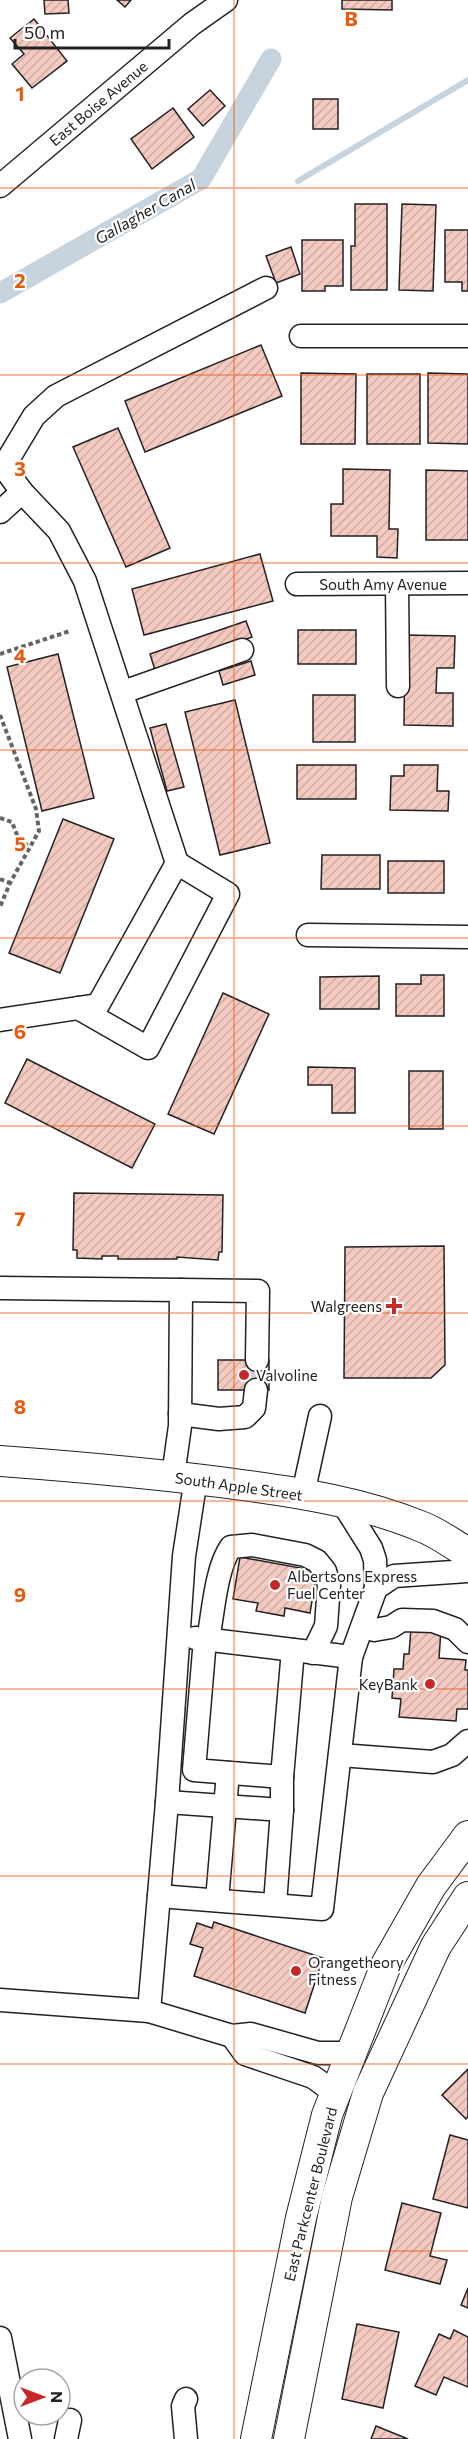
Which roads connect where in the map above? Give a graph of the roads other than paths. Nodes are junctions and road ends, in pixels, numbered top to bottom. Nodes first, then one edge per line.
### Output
1 (193, 0) edge
2 (226, 0) edge
3 (192, 24) junction
4 (0, 186) edge
5 (267, 288) dead end
6 (301, 336) dead end
7 (468, 336) edge
8 (2, 464) edge
9 (22, 492) junction
10 (0, 512) edge
11 (468, 583) edge
12 (297, 584) dead end
13 (398, 584) junction
14 (243, 650) dead end
15 (398, 686) dead end
16 (123, 692) junction
17 (177, 863) junction
18 (308, 935) dead end
19 (468, 937) edge
20 (78, 1008) junction
21 (0, 1020) edge
22 (0, 1288) edge
23 (182, 1290) junction
24 (250, 1360) tunnel mouth
25 (250, 1390) tunnel mouth
26 (180, 1414) junction
27 (320, 1416) dead end
28 (0, 1461) edge
29 (184, 1477) junction
30 (303, 1494) junction
31 (342, 1502) junction
32 (468, 1552) edge
33 (468, 1571) edge
34 (376, 1588) junction
35 (363, 1626) junction
36 (178, 1636) junction
37 (206, 1640) junction
38 (468, 1642) edge
39 (303, 1651) junction
40 (351, 1658) junction
41 (468, 1741) edge
42 (340, 1755) junction
43 (228, 1773) junction
44 (282, 1777) junction
45 (167, 1802) junction
46 (225, 1806) junction
47 (282, 1810) junction
48 (468, 1836) edge
49 (159, 1896) junction
50 (468, 1897) edge
51 (217, 1900) junction
52 (275, 1904) junction
53 (0, 2000) edge
54 (149, 2011) junction
55 (232, 2036) junction
56 (351, 2053) junction
57 (335, 2093) junction
58 (0, 2338) edge
59 (186, 2399) dead end
60 (20, 2439) edge
61 (186, 2439) edge
62 (256, 2439) edge
63 (289, 2439) edge

1 - 3 street
2 - 3 street, East Boise Avenue
3 - 4 street, East Boise Avenue
5 - 8 street
6 - 7 street
8 - 9 street
9 - 10 street
9 - 16 street
11 - 13 street, South Amy Avenue
12 - 13 street, South Amy Avenue
13 - 15 street
14 - 16 street
16 - 17 street
17 - 20 street
17 - 20 street
18 - 19 street
20 - 21 street
22 - 23 street
23 - 24 street
23 - 26 street
25 - 26 street
26 - 29 street
27 - 30 street
28 - 29 main road, South Apple Street
29 - 30 main road, South Apple Street
29 - 36 street
30 - 31 main road, South Apple Street
31 - 32 main road, South Apple Street
31 - 34 street
33 - 34 street
34 - 35 street
35 - 38 street
35 - 40 street
36 - 37 street
36 - 45 street
37 - 39 street
37 - 39 street
37 - 43 street
39 - 40 street
39 - 44 street
40 - 42 street
41 - 42 street
42 - 52 street
43 - 44 street
43 - 46 street
44 - 47 street
45 - 46 street
45 - 49 street
46 - 47 street
46 - 51 street
47 - 52 street
48 - 56 main road, East Parkcenter Boulevard
49 - 51 street
49 - 54 street
50 - 63 main road, East Parkcenter Boulevard
51 - 52 street
53 - 54 street
54 - 55 street
55 - 56 street
55 - 57 street
56 - 57 main road, East Parkcenter Boulevard
57 - 62 main road, East Parkcenter Boulevard
58 - 60 street
59 - 61 street

